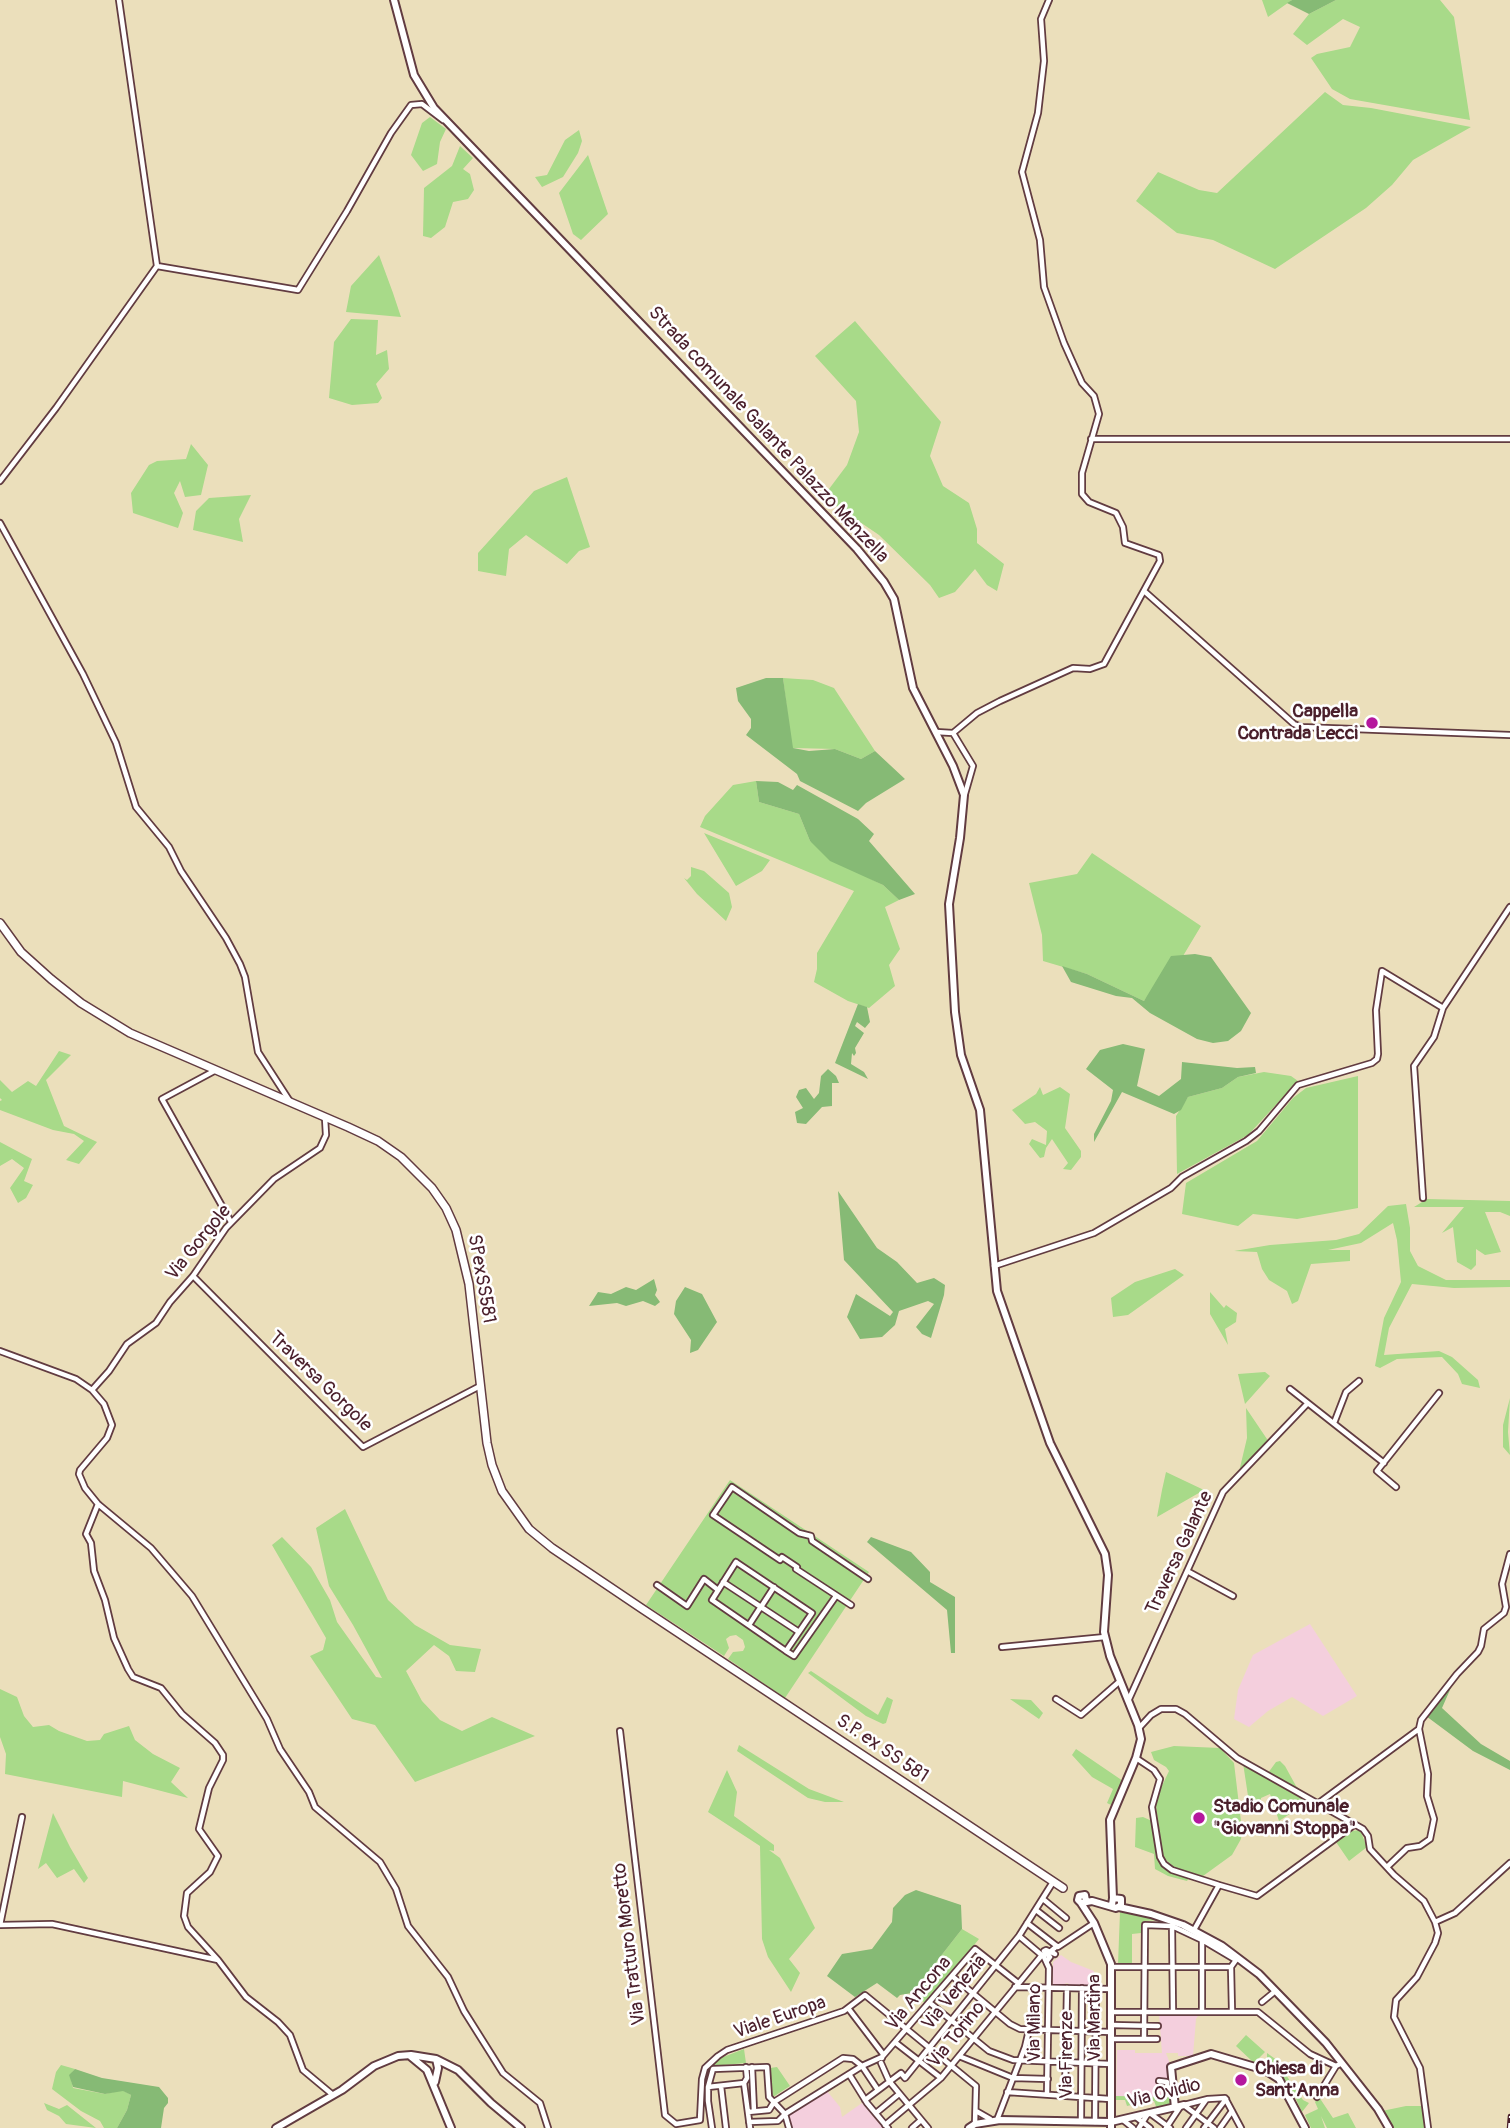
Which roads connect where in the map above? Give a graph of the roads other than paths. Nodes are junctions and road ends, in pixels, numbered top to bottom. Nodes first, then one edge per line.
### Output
1 (120, 0) edge
2 (394, 0) edge
3 (1049, 0) edge
4 (446, 122) junction
5 (157, 266) junction
6 (1091, 439) junction
7 (1510, 439) edge
8 (0, 481) edge
9 (0, 523) edge
10 (1144, 591) junction
11 (934, 732) junction
12 (953, 733) junction
13 (1510, 735) edge
14 (964, 795) junction
15 (1510, 907) edge
16 (0, 923) edge
17 (1443, 1008) junction
18 (217, 1070) junction
19 (291, 1104) junction
20 (325, 1118) junction
21 (1423, 1198) dead end
22 (231, 1222) junction
23 (993, 1266) junction
24 (193, 1276) junction
25 (0, 1351) edge
26 (1359, 1381) dead end
27 (480, 1386) junction
28 (1290, 1389) dead end
29 (92, 1390) junction
30 (1439, 1393) dead end
31 (1307, 1404) junction
32 (1334, 1423) junction
33 (1384, 1462) junction
34 (1396, 1487) dead end
35 (98, 1504) junction
36 (1510, 1554) edge
37 (1187, 1571) junction
38 (868, 1579) dead end
39 (723, 1582) junction
40 (657, 1585) dead end
41 (774, 1587) junction
42 (719, 1590) junction
43 (836, 1596) junction
44 (1233, 1597) dead end
45 (850, 1605) dead end
46 (761, 1608) junction
47 (1507, 1613) edge
48 (749, 1625) junction
49 (799, 1632) junction
50 (683, 1636) joint
51 (1105, 1637) junction
52 (1002, 1647) dead end
53 (786, 1651) junction
54 (1121, 1681) junction
55 (1056, 1699) dead end
56 (1129, 1699) junction
57 (1139, 1728) junction
58 (1419, 1729) junction
59 (620, 1731) dead end
60 (1136, 1758) junction
61 (1316, 1805) junction
62 (22, 1817) dead end
63 (1354, 1825) junction
64 (1510, 1863) edge
65 (1387, 1867) junction
66 (1053, 1882) junction
67 (1219, 1885) junction
68 (1063, 1888) joint
69 (1043, 1899) junction
70 (1083, 1899) junction
71 (1116, 1902) junction
72 (1036, 1910) junction
73 (1066, 1918) dead end
74 (1435, 1922) junction
75 (1027, 1923) junction
76 (1094, 1923) junction
77 (1172, 1923) junction
78 (0, 1925) edge
79 (1059, 1928) dead end
80 (1194, 1930) junction
81 (1018, 1936) junction
82 (1202, 1940) junction
83 (1057, 1946) junction
84 (1042, 1955) junction
85 (1237, 1959) junction
86 (218, 1960) junction
87 (1047, 1961) junction
88 (995, 1965) junction
89 (1111, 1967) junction
90 (1143, 1967) junction
91 (1172, 1967) junction
92 (1202, 1967) junction
93 (1231, 1967) junction
94 (952, 1976) junction
95 (1016, 1985) junction
96 (1049, 1988) junction
97 (1067, 1988) junction
98 (1082, 1989) junction
99 (1096, 1989) junction
100 (1112, 1989) junction
101 (973, 1993) junction
102 (1273, 1993) dead end
103 (1262, 2002) dead end
104 (930, 2003) junction
105 (848, 2008) junction
106 (995, 2011) junction
107 (1202, 2011) junction
108 (1232, 2011) junction
109 (1112, 2012) junction
110 (1144, 2012) junction
111 (1173, 2012) junction
112 (951, 2021) junction
113 (1144, 2025) junction
114 (1158, 2026) dead end
115 (908, 2029) junction
116 (1029, 2031) junction
117 (1049, 2031) junction
118 (1066, 2031) junction
119 (1081, 2031) junction
120 (1096, 2031) junction
121 (1111, 2032) junction
122 (972, 2038) junction
123 (1144, 2039) junction
124 (1157, 2039) dead end
125 (896, 2043) junction
126 (930, 2047) junction
127 (409, 2055) junction
128 (959, 2056) junction
129 (436, 2059) junction
130 (879, 2060) junction
131 (919, 2061) junction
132 (1020, 2061) junction
133 (1049, 2063) junction
134 (1066, 2063) junction
135 (1080, 2064) junction
136 (1095, 2064) junction
137 (1111, 2064) junction
138 (449, 2065) junction
139 (951, 2065) junction
140 (1339, 2065) junction
141 (862, 2066) junction
142 (749, 2067) junction
143 (427, 2070) junction
144 (849, 2074) junction
145 (941, 2078) junction
146 (1013, 2078) junction
147 (1048, 2079) junction
148 (435, 2080) junction
149 (889, 2081) junction
150 (1159, 2081) dead end
151 (744, 2083) junction
152 (721, 2086) junction
153 (1167, 2086) dead end
154 (708, 2087) junction
155 (878, 2090) junction
156 (1007, 2092) junction
157 (899, 2094) junction
158 (1047, 2094) junction
159 (333, 2095) junction
160 (1065, 2095) junction
161 (1081, 2096) junction
162 (1317, 2097) dead end
163 (1095, 2098) junction
164 (1110, 2098) junction
165 (1226, 2099) junction
166 (865, 2100) junction
167 (1206, 2100) junction
168 (708, 2101) junction
169 (701, 2102) junction
170 (774, 2102) junction
171 (908, 2105) junction
172 (1180, 2106) junction
173 (1233, 2111) junction
174 (751, 2112) junction
175 (876, 2113) junction
176 (785, 2114) junction
177 (1196, 2114) junction
178 (1149, 2115) junction
179 (1136, 2117) junction
180 (1158, 2119) junction
181 (921, 2120) junction
182 (995, 2120) junction
183 (1123, 2120) junction
184 (973, 2121) edge
185 (1142, 2122) junction
186 (1079, 2124) edge
187 (1096, 2124) edge
188 (749, 2125) edge
189 (1039, 2125) edge
190 (1111, 2126) edge
191 (1206, 2126) edge
192 (1238, 2126) edge
193 (887, 2127) edge
194 (1168, 2127) edge
195 (276, 2128) edge
196 (452, 2128) edge
197 (521, 2128) edge
198 (548, 2128) edge
199 (712, 2128) edge
200 (726, 2128) edge
201 (789, 2128) edge
202 (912, 2128) edge
203 (928, 2128) edge
204 (1133, 2128) edge
205 (1139, 2128) edge
206 (1151, 2128) edge
207 (1186, 2128) edge
208 (1214, 2128) edge
209 (1220, 2128) edge
210 (1305, 2128) edge
211 (1389, 2128) edge
212 (1428, 2128) edge

1 - 5 street
2 - 4 street, Strada comunale Galante Palazzo Menzella
3 - 6 street
4 - 5 street
4 - 11 street, Strada comunale Galante Palazzo Menzella
5 - 8 street
6 - 7 street
6 - 10 street
9 - 19 street
10 - 12 street
10 - 13 street
11 - 12 street
11 - 14 street, Strada comunale Galante Palazzo Menzella
12 - 14 street
14 - 23 street, Strada comunale Galante Palazzo Menzella
15 - 17 street
16 - 18 main road, SPexSS581
17 - 21 street
17 - 23 street
18 - 19 main road, SPexSS581
18 - 22 street
19 - 20 main road, SPexSS581
20 - 22 street, Via Gorgole
20 - 27 main road, SPexSS581
22 - 24 street, Via Gorgole
23 - 51 street, Strada comunale Galante Palazzo Menzella
24 - 27 street, Traversa Gorgole
24 - 29 street, Via Gorgole
25 - 29 street
26 - 32 street
27 - 50 main road, SPexSS581
28 - 31 street
29 - 35 street
30 - 33 street
31 - 32 street
31 - 37 street, Traversa Galante
32 - 33 street
33 - 34 street
35 - 86 street
35 - 198 street
36 - 47 street
37 - 44 street
37 - 56 street, Traversa Galante
38 - 43 street
39 - 41 street
39 - 42 street
39 - 46 street
40 - 42 street
41 - 46 street
41 - 49 street
42 - 48 street
43 - 45 street
43 - 53 street
46 - 48 street
46 - 49 street
47 - 58 street
48 - 53 street
49 - 53 street
50 - 66 main road, S.P. ex SS 581
51 - 52 street
51 - 54 street, Strada comunale Galante Palazzo Menzella
54 - 55 street
54 - 56 street, Strada comunale Galante Palazzo Menzella
56 - 57 street, Strada comunale Galante Palazzo Menzella
57 - 60 street, Strada comunale Galante Palazzo Menzella
57 - 61 street
58 - 61 street
58 - 65 street
59 - 169 street, Via Tratturo Moretto
60 - 67 street
60 - 71 street, Strada comunale Galante Palazzo Menzella
61 - 63 street
62 - 78 street
63 - 65 street
63 - 67 street
64 - 74 street
65 - 74 street
66 - 68 main road, S.P. ex SS 581
66 - 69 street, Via Venezia
67 - 80 street
68 - 70 street
69 - 72 street, Via Venezia
69 - 73 street
70 - 71 street
70 - 76 street, Via Martina
71 - 77 street
72 - 75 street, Via Venezia
72 - 79 street
74 - 212 street
75 - 81 street, Via Venezia
75 - 83 street
76 - 83 street
76 - 89 street, Via Martina
77 - 80 street
77 - 82 street
77 - 90 street
77 - 91 street
78 - 86 street
80 - 85 street
81 - 84 street, Via Milano
81 - 88 street, Via Venezia
82 - 85 street
82 - 92 street
83 - 87 street
84 - 87 street, Via Milano
84 - 95 street, Via Torino
85 - 93 street
85 - 140 street
86 - 159 street
87 - 96 street, Via Milano
88 - 94 street, Via Ancona
88 - 95 street
88 - 101 street, Via Venezia
89 - 90 street
89 - 100 street, Via Martina
90 - 91 street
90 - 110 street
91 - 92 street
91 - 111 street
92 - 93 street
92 - 107 street
93 - 108 street
94 - 101 street
94 - 104 street, Via Ancona
95 - 96 street
95 - 106 street, Via Torino
96 - 97 street
96 - 117 street, Via Milano
97 - 98 street
97 - 118 street
98 - 99 street
98 - 119 street, Via Firenze
99 - 100 street
99 - 120 street
100 - 109 street, Via Martina
101 - 106 street
101 - 112 street, Via Venezia
102 - 103 street
104 - 112 street
104 - 115 street, Via Ancona
105 - 115 street, Viale Europa
105 - 130 street
105 - 169 street, Viale Europa
106 - 116 street
106 - 122 street, Via Torino
107 - 108 street
107 - 111 street
108 - 140 street
109 - 110 street
109 - 121 street, Via Martina
110 - 111 street
110 - 113 street
112 - 122 street
112 - 126 street, Via Venezia
113 - 114 street
113 - 121 street
113 - 123 street
115 - 125 street, Via Ancona
115 - 126 street
116 - 117 street
116 - 132 street
117 - 118 street
117 - 133 street, Via Milano
118 - 119 street
118 - 134 street
119 - 120 street
119 - 135 street, Via Firenze
120 - 121 street
120 - 136 street
121 - 123 street
121 - 137 street, Via Martina
122 - 128 street, Via Torino
122 - 132 street
123 - 124 street
125 - 130 street, Via Ancona
125 - 131 street
126 - 131 street, Via Venezia
126 - 139 street
127 - 129 street
127 - 143 street
127 - 159 street
128 - 139 street, Via Torino
128 - 146 street
129 - 138 street
129 - 143 street
129 - 148 street
130 - 141 street
130 - 149 street
131 - 145 street
131 - 149 street, Via Venezia
132 - 133 street
132 - 146 street
133 - 134 street
133 - 147 street, Via Milano
134 - 135 street
134 - 160 street
135 - 136 street
135 - 161 street, Via Firenze
136 - 137 street
136 - 163 street
137 - 164 street, Via Martina
138 - 148 street
138 - 197 street
139 - 145 street, Via Torino
139 - 184 street
140 - 162 street
140 - 211 street
141 - 144 street
141 - 155 street
141 - 170 street
142 - 151 street
142 - 154 street
142 - 170 street
142 - 174 street
143 - 148 street
144 - 166 street
144 - 176 street
145 - 171 street, Via Torino
146 - 147 street
146 - 156 street
147 - 158 street, Via Milano
148 - 196 street
149 - 155 street, Via Venezia
149 - 157 street
150 - 153 street
151 - 152 street
151 - 174 street
152 - 154 street
152 - 200 street
154 - 168 street
155 - 166 street, Via Venezia
156 - 158 street
156 - 182 street
157 - 171 street
157 - 175 street
158 - 160 street
159 - 195 street
160 - 161 street
161 - 163 street
161 - 186 street, Via Firenze
163 - 164 street
163 - 187 street
164 - 190 street, Via Martina
165 - 167 street, Via Ovidio
165 - 173 street
165 - 191 street
166 - 175 street
167 - 172 street, Via Ovidio
167 - 177 street
168 - 169 street
168 - 199 street
170 - 174 street
170 - 176 street
171 - 181 street
171 - 193 street, Via Torino
172 - 177 street
172 - 178 street, Via Ovidio
172 - 194 street
172 - 210 street
173 - 192 street
173 - 209 street
174 - 188 street
175 - 193 street
176 - 188 street
176 - 201 street
177 - 191 street
177 - 207 street
178 - 179 street, Via Ovidio
178 - 180 street
178 - 185 street
179 - 183 street, Via Ovidio
179 - 185 street
180 - 194 street
180 - 206 street
181 - 202 street
181 - 203 street
182 - 184 street, Via Ovidio
182 - 184 street
182 - 189 street, Via Ovidio
183 - 190 street, Via Ovidio
183 - 204 street
185 - 205 street
185 - 206 street
186 - 187 street, Via Ovidio
186 - 189 street, Via Ovidio
187 - 190 street, Via Ovidio
191 - 208 street

